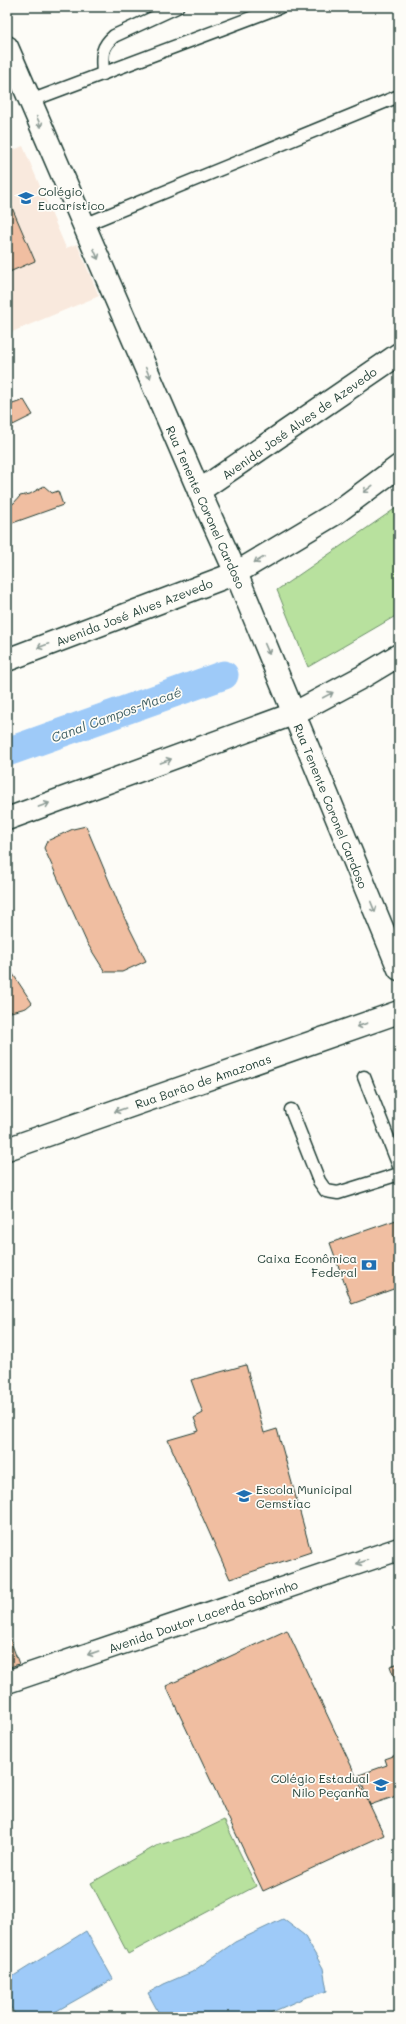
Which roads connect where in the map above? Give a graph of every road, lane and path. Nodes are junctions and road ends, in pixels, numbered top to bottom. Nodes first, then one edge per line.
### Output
1 (177, 7) edge
2 (280, 7) edge
3 (7, 47) edge
4 (103, 74) junction
5 (399, 96) edge
6 (30, 101) junction
7 (84, 225) junction
8 (399, 354) edge
9 (399, 466) edge
10 (199, 491) junction
11 (236, 573) junction
12 (399, 655) edge
13 (7, 660) edge
14 (293, 714) junction
15 (7, 819) edge
16 (399, 969) edge
17 (399, 1012) edge
18 (364, 1077) dead end
19 (291, 1110) dead end
20 (7, 1149) edge
21 (399, 1166) edge
22 (399, 1174) edge
23 (399, 1549) edge
24 (7, 1682) edge

1 - 4 lane
2 - 4 lane
3 - 6 main road, Rua Tenente Coronel Cardoso
4 - 6 lane
5 - 7 lane
6 -> 7 main road, Rua Tenente Coronel Cardoso
7 -> 10 main road, Rua Tenente Coronel Cardoso
8 - 10 main road, Avenida José Alves de Azevedo
9 -> 11 main road, Avenida José Alves Azevedo
10 - 11 main road, Rua Tenente Coronel Cardoso
11 -> 13 main road, Avenida José Alves Azevedo
11 -> 14 main road, Rua Tenente Coronel Cardoso
14 -> 12 main road
15 -> 14 main road
14 -> 16 main road, Rua Tenente Coronel Cardoso
17 -> 20 main road, Rua Barão de Amazonas
18 - 21 lane
19 - 22 lane
23 -> 24 main road, Avenida Doutor Lacerda Sobrinho

